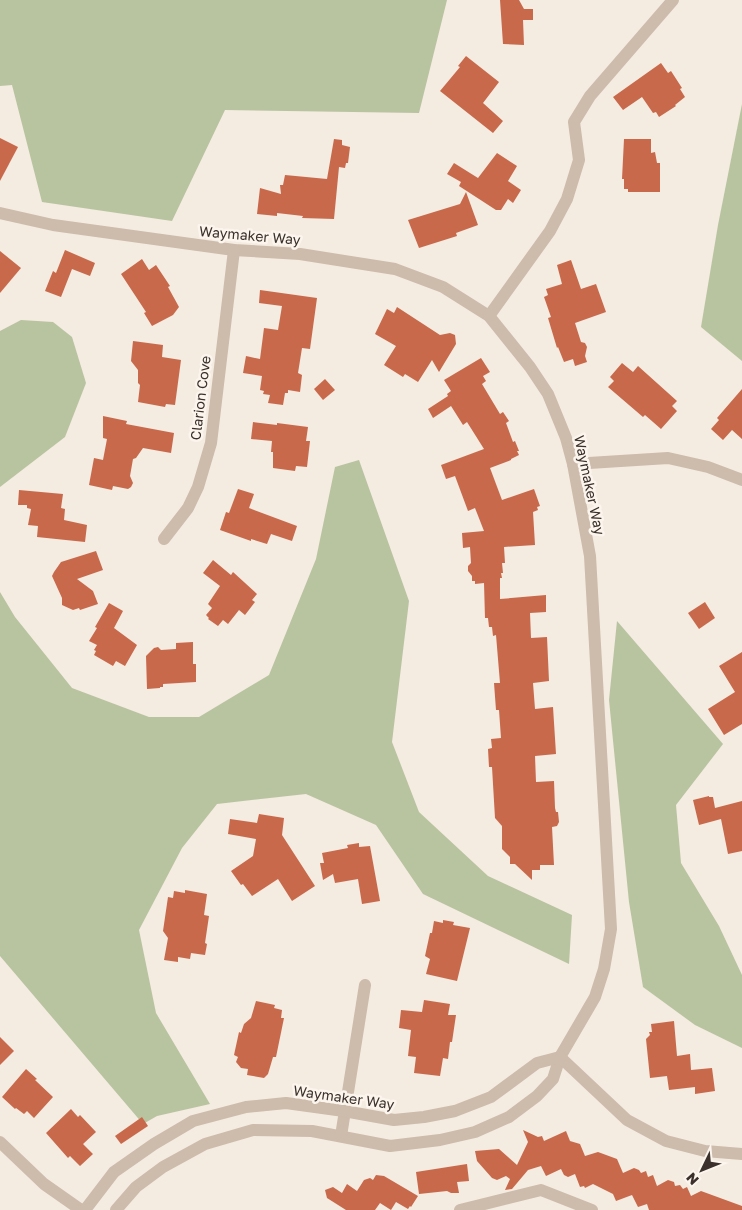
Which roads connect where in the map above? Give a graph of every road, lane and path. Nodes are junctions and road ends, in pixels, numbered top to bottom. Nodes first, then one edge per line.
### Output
1 (673, 0) edge
2 (0, 213) edge
3 (234, 250) junction
4 (489, 316) junction
5 (573, 464) junction
6 (742, 480) edge
7 (164, 539) dead end
8 (365, 985) dead end
9 (560, 1057) junction
10 (344, 1111) junction
11 (341, 1136) junction
12 (0, 1142) edge
13 (742, 1154) edge
14 (83, 1210) edge
15 (116, 1210) edge
16 (460, 1210) edge
17 (592, 1210) edge

1 - 4 street
2 - 3 street, Waymaker Way
3 - 4 street, Waymaker Way
3 - 7 street, Clarion Cove
4 - 5 street, Waymaker Way
5 - 6 street
5 - 9 street, Waymaker Way
8 - 10 street
9 - 10 street, Waymaker Way
9 - 11 street, Waymaker Way
9 - 13 street
10 - 11 street
10 - 14 street, Waymaker Way
11 - 15 street, Waymaker Way
12 - 14 street
16 - 17 street

